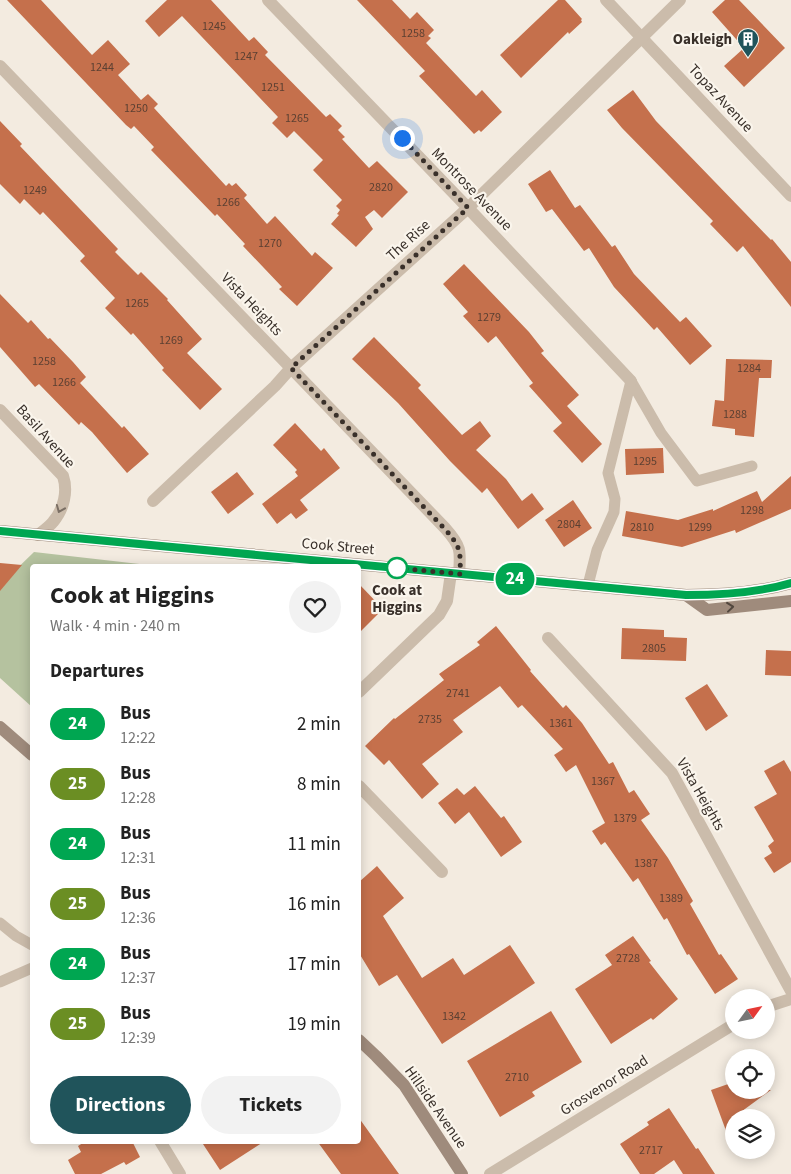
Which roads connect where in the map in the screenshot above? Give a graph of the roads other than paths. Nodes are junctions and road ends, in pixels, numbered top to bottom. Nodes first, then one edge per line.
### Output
1 (268, 0) edge
2 (606, 0) edge
3 (680, 0) edge
4 (642, 38) junction
5 (0, 66) edge
6 (791, 196) edge
7 (468, 208) junction
8 (291, 368) junction
9 (630, 381) junction
10 (0, 410) edge
11 (752, 466) dead end
12 (153, 502) dead end
13 (0, 531) edge
14 (38, 535) junction
15 (356, 564) edge
16 (361, 564) edge
17 (455, 573) junction
18 (791, 583) edge
19 (588, 585) junction
20 (686, 595) junction
21 (791, 600) edge
22 (548, 638) dead end
23 (361, 690) edge
24 (0, 727) edge
25 (30, 753) edge
26 (361, 788) edge
27 (442, 872) dead end
28 (0, 923) edge
29 (30, 944) edge
30 (30, 969) edge
31 (0, 982) edge
32 (791, 991) edge
33 (791, 999) edge
34 (775, 1004) edge
35 (725, 1030) edge
36 (361, 1042) edge
37 (162, 1144) edge
38 (180, 1174) edge
39 (462, 1174) edge
40 (490, 1174) edge

1 - 7 street, Montrose Avenue
2 - 4 street, Topaz Avenue
3 - 4 street, The Rise
4 - 6 street, Topaz Avenue
4 - 7 street, The Rise
5 - 8 street, Vista Heights
7 - 8 street, The Rise
7 - 9 street, Montrose Avenue
8 - 12 street, The Rise
8 - 17 street, Vista Heights
9 - 11 lane
9 - 19 lane
10 -> 14 street, Basil Avenue
13 - 14 main road, Cook Street
14 - 15 main road, Cook Street
16 - 17 main road, Cook Street
17 - 19 main road, Cook Street
17 - 23 street, Vista Heights
18 - 20 main road, Cook Street
19 - 20 main road, Cook Street
20 -> 21 main road
22 - 32 street, Vista Heights
24 - 25 main road
26 - 27 street
28 - 29 lane
30 - 31 lane
33 - 34 street
35 - 40 street, Grosvenor Road
36 - 39 main road, Hillside Avenue
37 - 38 street

